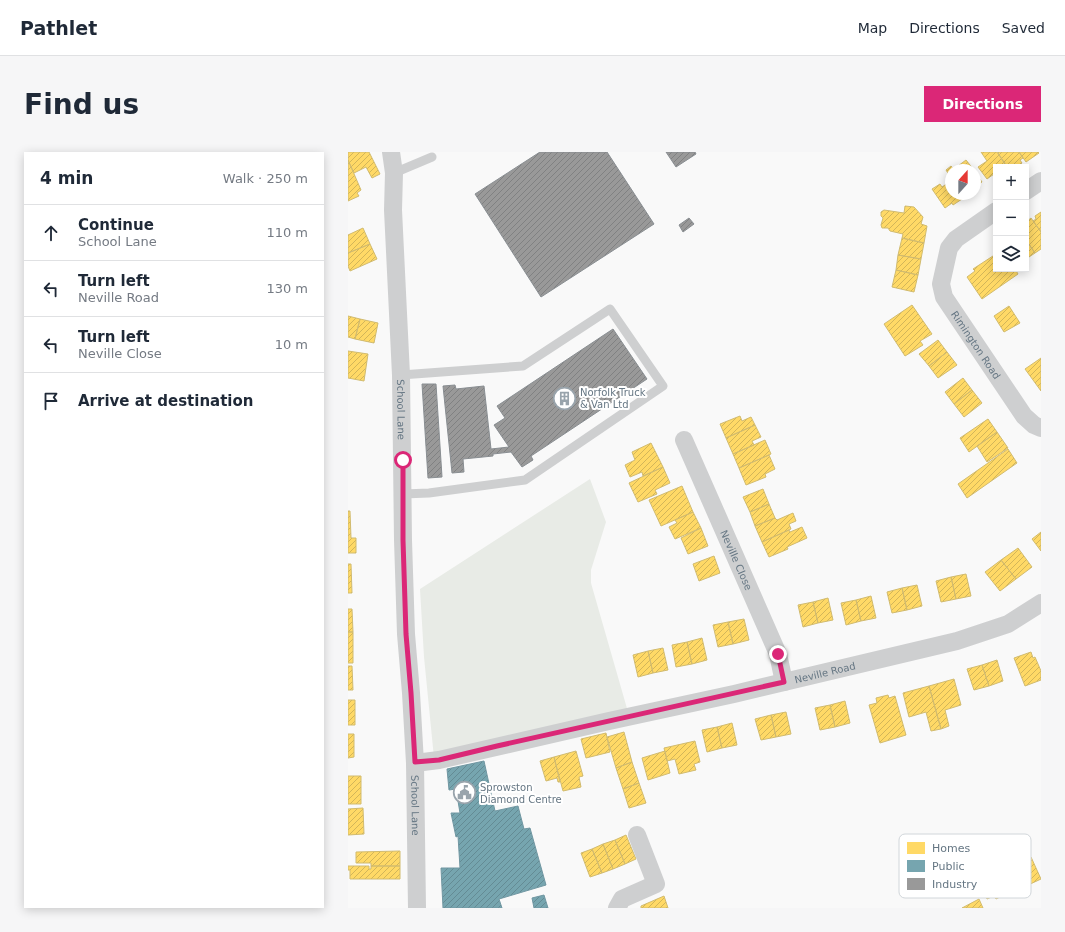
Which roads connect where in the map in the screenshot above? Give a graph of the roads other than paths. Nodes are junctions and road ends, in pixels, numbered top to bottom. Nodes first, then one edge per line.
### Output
1 (391, 152) edge
2 (432, 157) dead end
3 (394, 173) junction
4 (1041, 181) edge
5 (1029, 189) edge
6 (993, 214) edge
7 (401, 374) junction
8 (1041, 428) edge
9 (684, 440) dead end
10 (403, 494) junction
11 (1041, 603) edge
12 (784, 682) junction
13 (415, 762) junction
14 (637, 835) dead end
15 (417, 908) edge
16 (617, 908) edge

1 - 3 street, School Lane
2 - 3 lane
3 - 7 street, School Lane
4 - 5 street
6 - 8 street, Rimington Road
7 - 10 street, School Lane
7 - 10 lane
9 - 12 street, Neville Close
10 - 13 street, School Lane
11 - 12 street, Neville Road
12 - 13 street, Neville Road
13 - 15 street, School Lane
14 - 16 street

